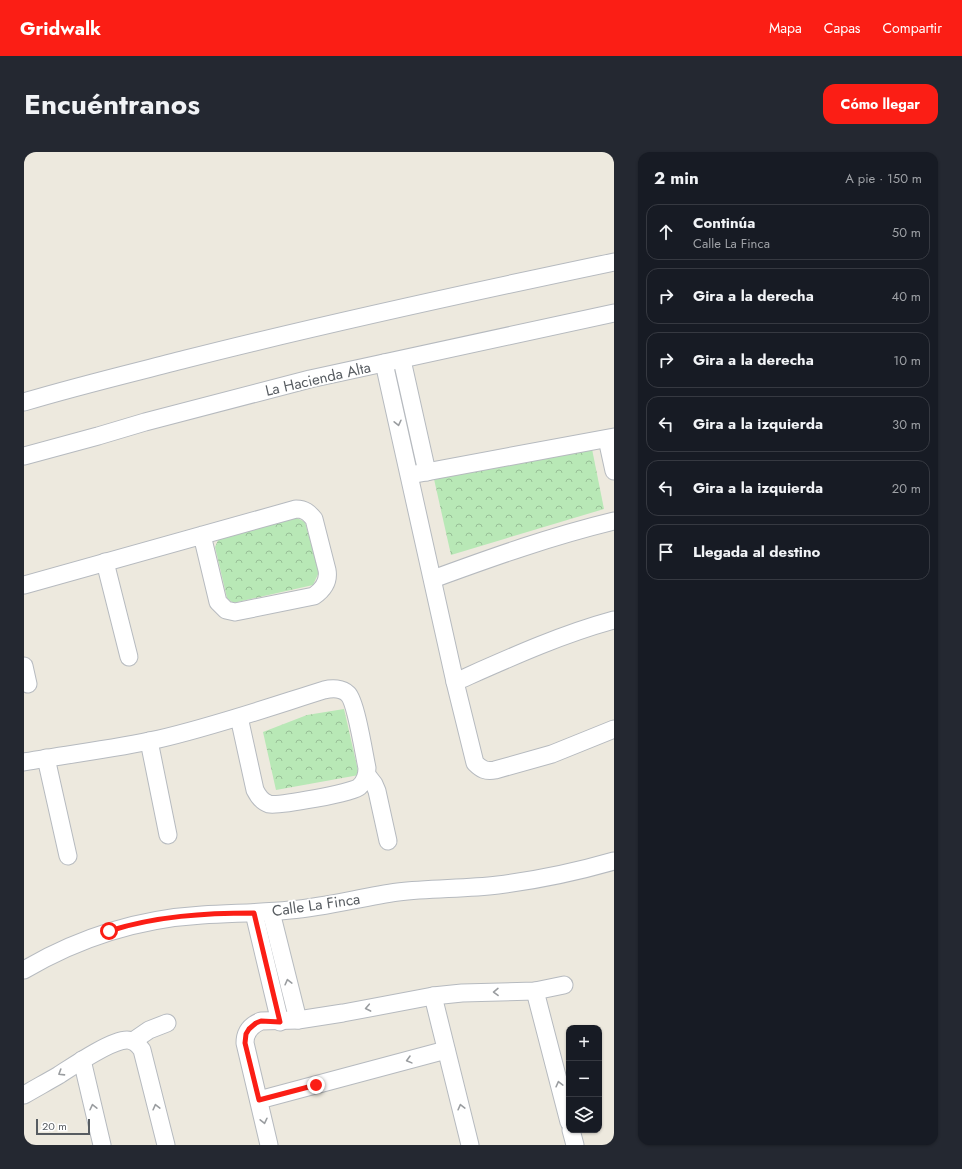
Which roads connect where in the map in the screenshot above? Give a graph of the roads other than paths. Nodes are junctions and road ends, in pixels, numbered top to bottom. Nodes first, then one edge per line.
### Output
1 (614, 262) edge
2 (614, 313) edge
3 (402, 360) junction
4 (384, 363) junction
5 (24, 402) edge
6 (610, 438) edge
7 (24, 456) edge
8 (614, 471) edge
9 (427, 472) junction
10 (410, 476) junction
11 (614, 521) edge
12 (202, 535) junction
13 (105, 562) junction
14 (433, 579) junction
15 (24, 585) edge
16 (614, 620) edge
17 (128, 657) dead end
18 (24, 666) edge
19 (455, 682) junction
20 (28, 684) dead end
21 (239, 717) junction
22 (614, 729) edge
23 (149, 741) junction
24 (46, 758) junction
25 (24, 762) edge
26 (367, 775) junction
27 (168, 835) dead end
28 (388, 841) dead end
29 (68, 856) dead end
30 (614, 861) edge
31 (271, 912) junction
32 (254, 913) junction
33 (24, 970) edge
34 (564, 985) dead end
35 (535, 990) junction
36 (433, 996) junction
37 (298, 1020) junction
38 (280, 1022) junction
39 (167, 1023) dead end
40 (133, 1041) junction
41 (446, 1050) junction
42 (82, 1060) junction
43 (24, 1095) edge
44 (259, 1100) junction
45 (566, 1110) edge
46 (572, 1133) edge
47 (102, 1145) edge
48 (166, 1145) edge
49 (269, 1145) edge
50 (470, 1145) edge
51 (575, 1145) edge

1 - 5 street
2 - 3 street, La Hacienda Alta
3 - 4 street, La Hacienda Alta
3 - 9 street
4 - 7 street, La Hacienda Alta
4 -> 10 street
6 - 8 street
6 - 9 street
9 - 10 street
10 - 14 street
11 - 14 street
12 - 12 street
12 - 13 street
13 - 15 street
13 - 17 street
14 - 19 street
16 - 19 street
18 - 20 street
19 - 22 street
21 - 23 street
21 - 26 street
21 - 26 street
23 - 24 street
23 - 27 street
24 - 25 street
24 - 29 street
26 - 28 street
30 - 31 street, Calle La Finca
31 - 32 street, Calle La Finca
37 -> 31 street
32 - 33 street, Calle La Finca
32 - 38 street
34 - 35 street
35 -> 36 street
45 -> 35 street
36 -> 37 street
36 - 41 street
37 - 38 street
38 - 44 street
39 - 40 street
40 - 42 street
48 -> 40 street
41 -> 44 street
50 -> 41 street
42 -> 43 street
47 -> 42 street
44 -> 49 street
46 - 51 street

